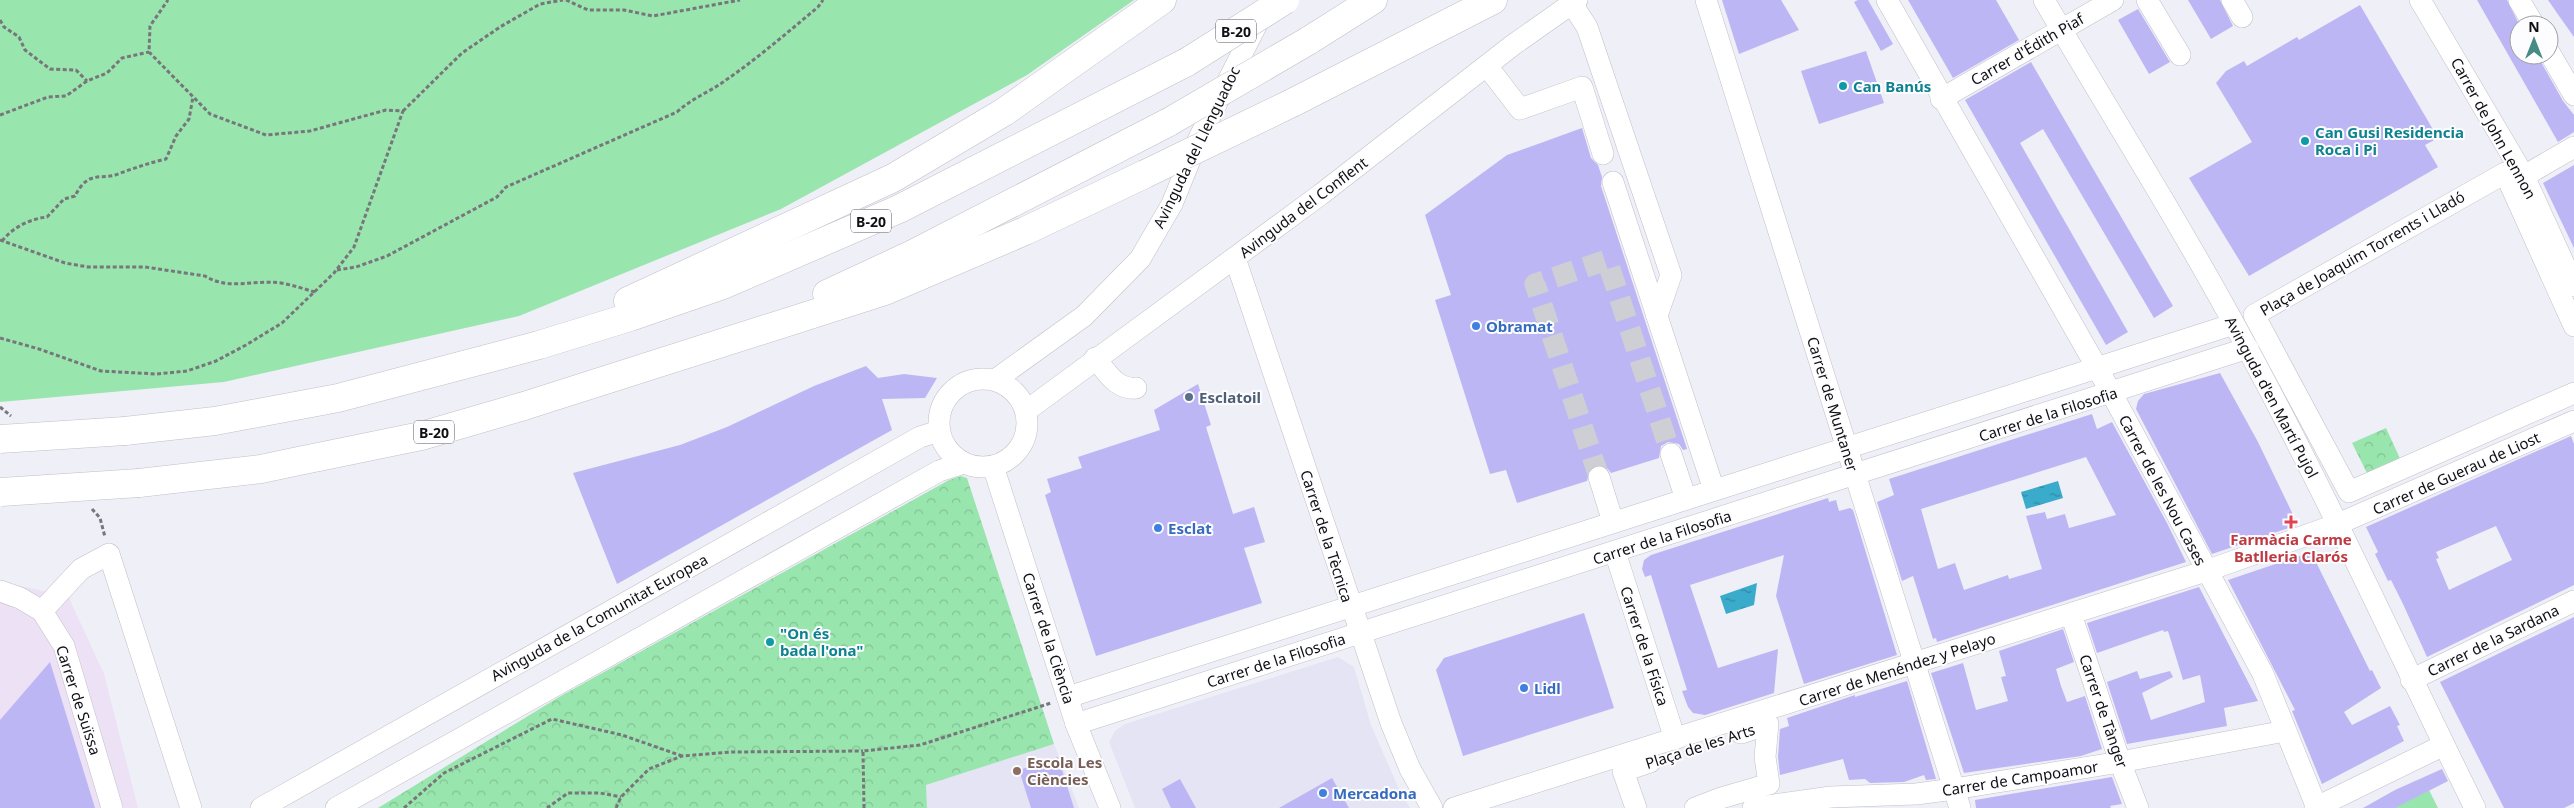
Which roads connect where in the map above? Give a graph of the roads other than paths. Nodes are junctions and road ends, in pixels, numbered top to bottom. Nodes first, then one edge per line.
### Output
1 (1162, 0) edge
2 (1268, 0) edge
3 (1285, 0) edge
4 (1373, 0) edge
5 (1493, 0) edge
6 (1706, 0) edge
7 (1886, 0) edge
8 (2044, 0) edge
9 (2113, 0) edge
10 (2147, 0) edge
11 (2420, 0) edge
12 (2519, 0) edge
13 (1575, 2) edge
14 (2528, 15) edge
15 (2061, 30) junction
16 (2180, 55) dead end
17 (2557, 65) edge
18 (1486, 66) junction
19 (2574, 95) edge
20 (1941, 99) junction
21 (2574, 147) edge
22 (1603, 154) dead end
23 (2524, 176) junction
24 (1613, 182) dead end
25 (1235, 258) junction
26 (2574, 286) edge
27 (1657, 316) junction
28 (2234, 324) junction
29 (2574, 326) edge
30 (721, 342) junction
31 (539, 345) junction
32 (2248, 348) junction
33 (1096, 358) junction
34 (2096, 368) junction
35 (995, 380) junction
36 (1136, 388) dead end
37 (2574, 393) edge
38 (2112, 394) junction
39 (1026, 411) junction
40 (2574, 421) edge
41 (8, 431) edge
42 (939, 431) junction
43 (1846, 448) junction
44 (1671, 454) tunnel mouth
45 (964, 463) junction
46 (993, 466) junction
47 (1854, 475) junction
48 (1599, 477) tunnel mouth
49 (1714, 490) junction
50 (1, 492) edge
51 (1686, 499) junction
52 (1613, 522) junction
53 (2338, 524) junction
54 (1615, 552) junction
55 (2206, 571) junction
56 (0, 591) edge
57 (2574, 601) edge
58 (1351, 606) junction
59 (42, 611) junction
60 (2071, 614) junction
61 (1360, 633) junction
62 (1915, 662) junction
63 (2411, 680) junction
64 (1068, 697) junction
65 (1076, 724) junction
66 (2284, 731) junction
67 (1675, 739) junction
68 (2444, 745) junction
69 (2120, 762) junction
70 (1957, 798) edge
71 (112, 808) edge
72 (191, 808) edge
73 (261, 808) edge
74 (336, 808) edge
75 (1110, 808) edge
76 (1432, 808) edge
77 (1454, 808) edge
78 (1636, 808) edge
79 (1695, 808) edge
80 (1753, 808) edge
81 (2138, 808) edge
82 (2316, 808) edge
83 (2475, 808) edge

1 - 31 highway
2 - 35 street, Avinguda del Llenguadoc
3 - 31 highway, B-20, bridge
4 - 30 highway, B-20, bridge
5 - 30 highway, bridge
6 - 43 street, Carrer de Muntaner
7 - 20 street, Carrer de les Nou Cases
8 - 15 street, Avinguda d'en Martí Pujol
9 - 15 street, Carrer d'Édith Piaf
10 - 16 street
11 - 23 street, Carrer de John Lennon
12 - 14 street
13 - 18 street, Avinguda del Conflent
13 - 27 street
15 - 20 street, Carrer d'Édith Piaf
15 - 28 street, Avinguda d'en Martí Pujol
17 - 19 street
18 - 22 street
18 - 25 street, Avinguda del Conflent
20 - 34 street, Carrer de les Nou Cases
21 - 23 street
23 - 26 street, Carrer de John Lennon
24 - 27 street
25 - 33 street, Avinguda del Conflent
25 - 58 street, Carrer de la Tècnica
27 - 49 street
28 - 32 street, Avinguda d'en Martí Pujol
28 - 34 street, Carrer de la Filosofia
29 - 37 street, Plaça de Joaquim Torrents i Lladó
30 - 50 highway, B-20, bridge
31 - 41 highway, B-20, bridge
32 - 38 street, Carrer de la Filosofia
32 - 53 street, Avinguda d'en Martí Pujol
33 - 36 street
33 - 39 street, Avinguda del Conflent
34 - 38 street, Carrer de les Nou Cases
34 - 43 street, Carrer de la Filosofia
35 - 39 street
35 - 42 street
38 - 47 street, Carrer de la Filosofia
38 - 55 street, Carrer de les Nou Cases
39 - 46 street
40 - 53 street, Carrer de Guerau de Liost
42 - 45 street
42 - 73 street, Avinguda de la Comunitat Europea
43 - 47 street, Carrer de Muntaner
43 - 49 street, Carrer de la Filosofia
44 - 51 street
45 - 46 street
45 - 74 street
46 - 64 street, Carrer de la Ciència
47 - 54 street, Carrer de la Filosofia
47 - 62 street, Carrer de Muntaner
48 - 52 street
49 - 51 street, Carrer de la Filosofia
51 - 52 street, Carrer de la Filosofia
52 - 58 street, Carrer de la Filosofia
53 - 55 street, Carrer de Menéndez y Pelayo
53 - 63 street, Avinguda d'en Martí Pujol
54 - 61 street, Carrer de la Filosofia
54 - 67 street, Carrer de la Física
55 - 60 street, Carrer de Menéndez y Pelayo
55 - 66 street, Carrer de les Nou Cases
56 - 59 street, Carrer de Suïssa
57 - 63 street, Carrer de la Sardana
58 - 61 street, Carrer de la Tècnica
58 - 64 street, Carrer de la Filosofia
59 - 71 street, Carrer de Suïssa
59 - 72 street
60 - 62 street, Carrer de Menéndez y Pelayo
60 - 69 street, Carrer de Tànger
61 - 65 street, Carrer de la Filosofia
61 - 76 street, Carrer de la Tècnica
62 - 67 street, Carrer de Menéndez y Pelayo
62 - 70 street, Carrer de Muntaner
63 - 68 street, Avinguda d'en Martí Pujol
64 - 65 street, Carrer de la Ciència
65 - 75 street, Carrer de la Ciència
66 - 69 street, Carrer de Campoamor
66 - 82 street, Carrer de les Nou Cases
67 - 77 street, Carrer de Menéndez y Pelayo
68 - 82 street
68 - 83 street, Avinguda d'en Martí Pujol
69 - 70 street, Carrer de Campoamor
69 - 81 street, Carrer de Tànger
70 - 80 street, Carrer de Campoamor
78 - 79 street, Plaça de les Arts

